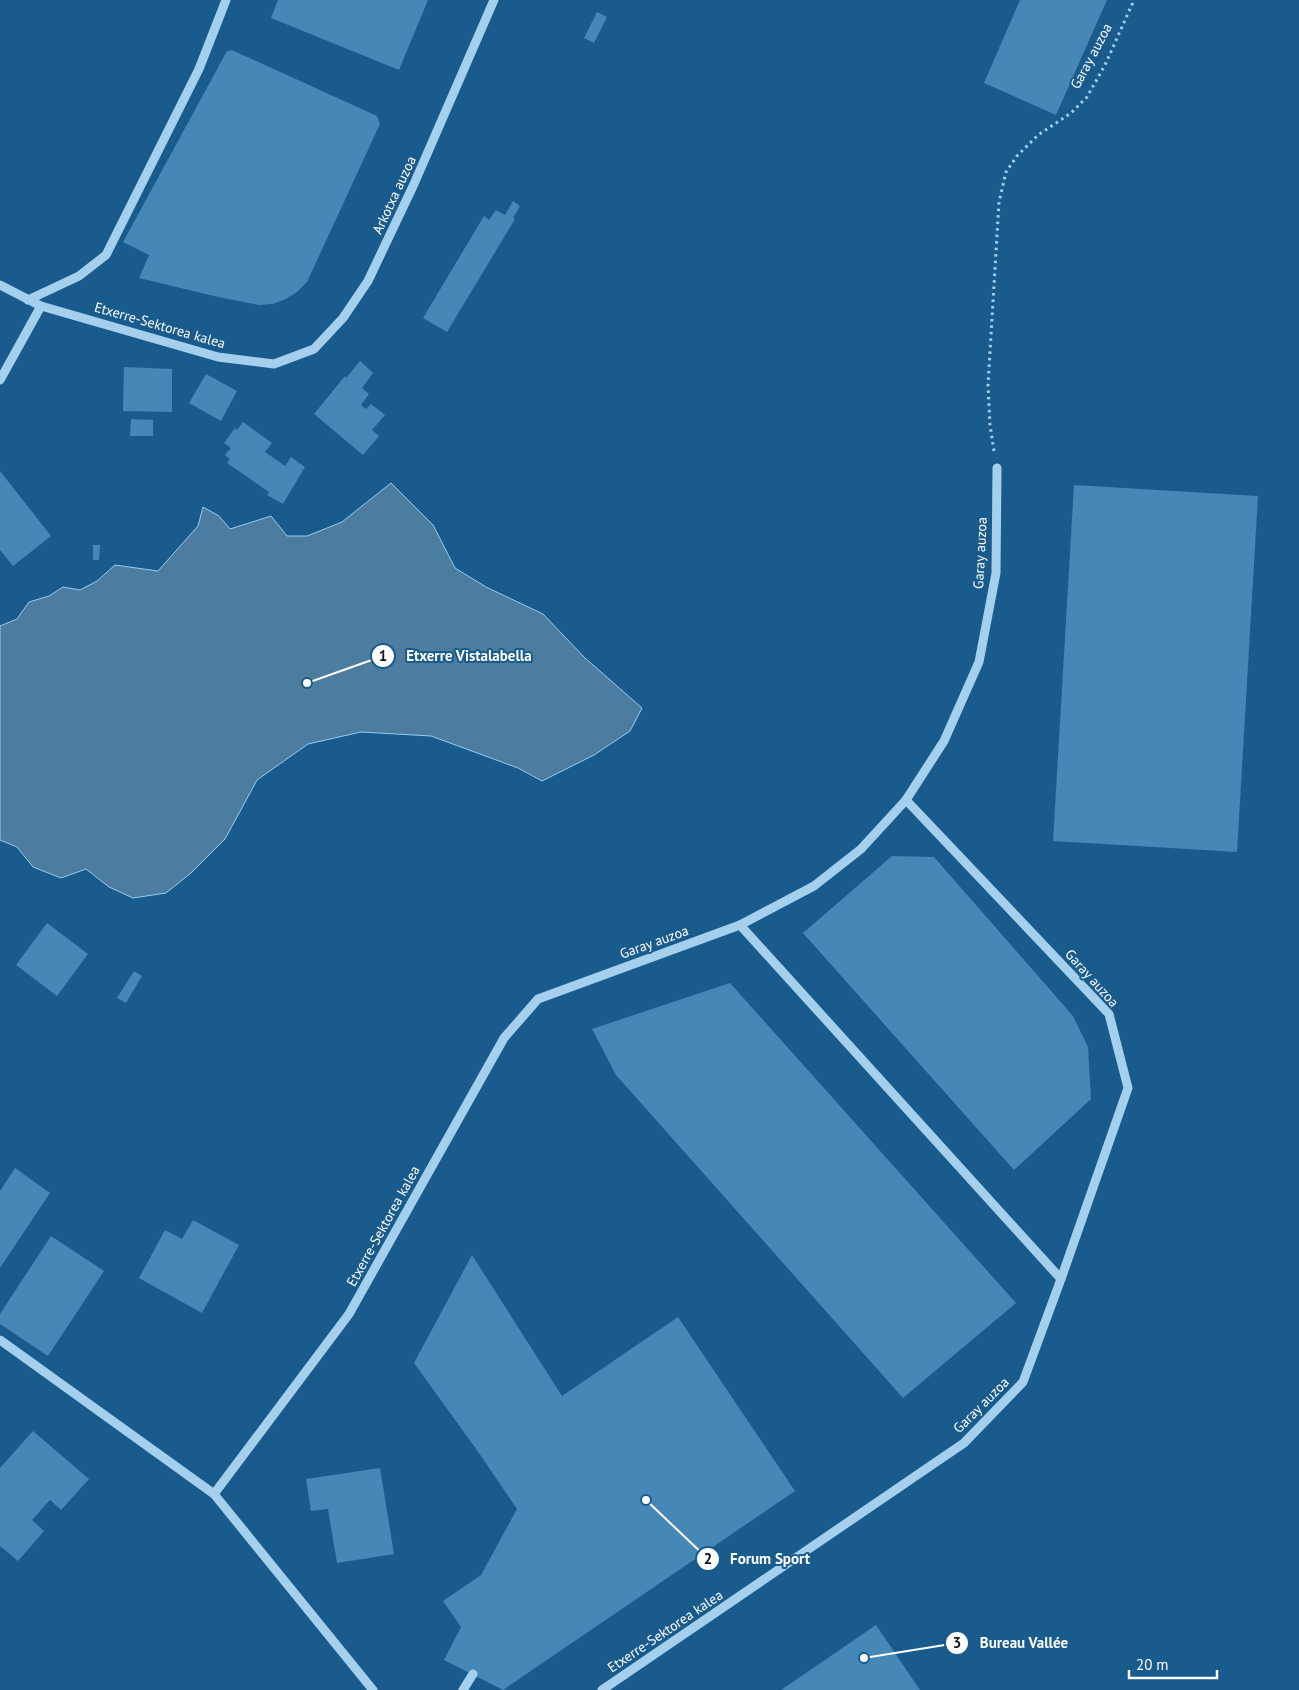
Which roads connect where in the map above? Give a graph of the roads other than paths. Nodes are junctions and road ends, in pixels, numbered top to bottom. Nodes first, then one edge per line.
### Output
1 (226, 0) edge
2 (494, 0) edge
3 (0, 285) edge
4 (28, 300) junction
5 (41, 306) junction
6 (274, 364) joint
7 (0, 380) edge
8 (997, 468) road end
9 (906, 800) junction
10 (740, 925) junction
11 (578, 985) joint
12 (1061, 1279) junction
13 (0, 1340) edge
14 (941, 1459) joint
15 (214, 1494) junction
16 (473, 1674) dead end
17 (373, 1690) edge
18 (463, 1690) edge
19 (602, 1690) edge

1 - 4 street
2 - 6 street, Arkotxa auzoa
3 - 4 street, Etxerre-Sektorea kalea
4 - 5 street, Etxerre-Sektorea kalea
5 - 6 street, Etxerre-Sektorea kalea
5 - 7 street
8 - 9 street, Garay auzoa
9 - 10 street, Garay auzoa
9 - 12 street, Garay auzoa
10 - 11 street, Garay auzoa
10 - 12 street
11 - 15 street, Etxerre-Sektorea kalea
12 - 14 street, Garay auzoa
13 - 15 street
14 - 19 street, Etxerre-Sektorea kalea
15 - 17 street
16 - 18 street

